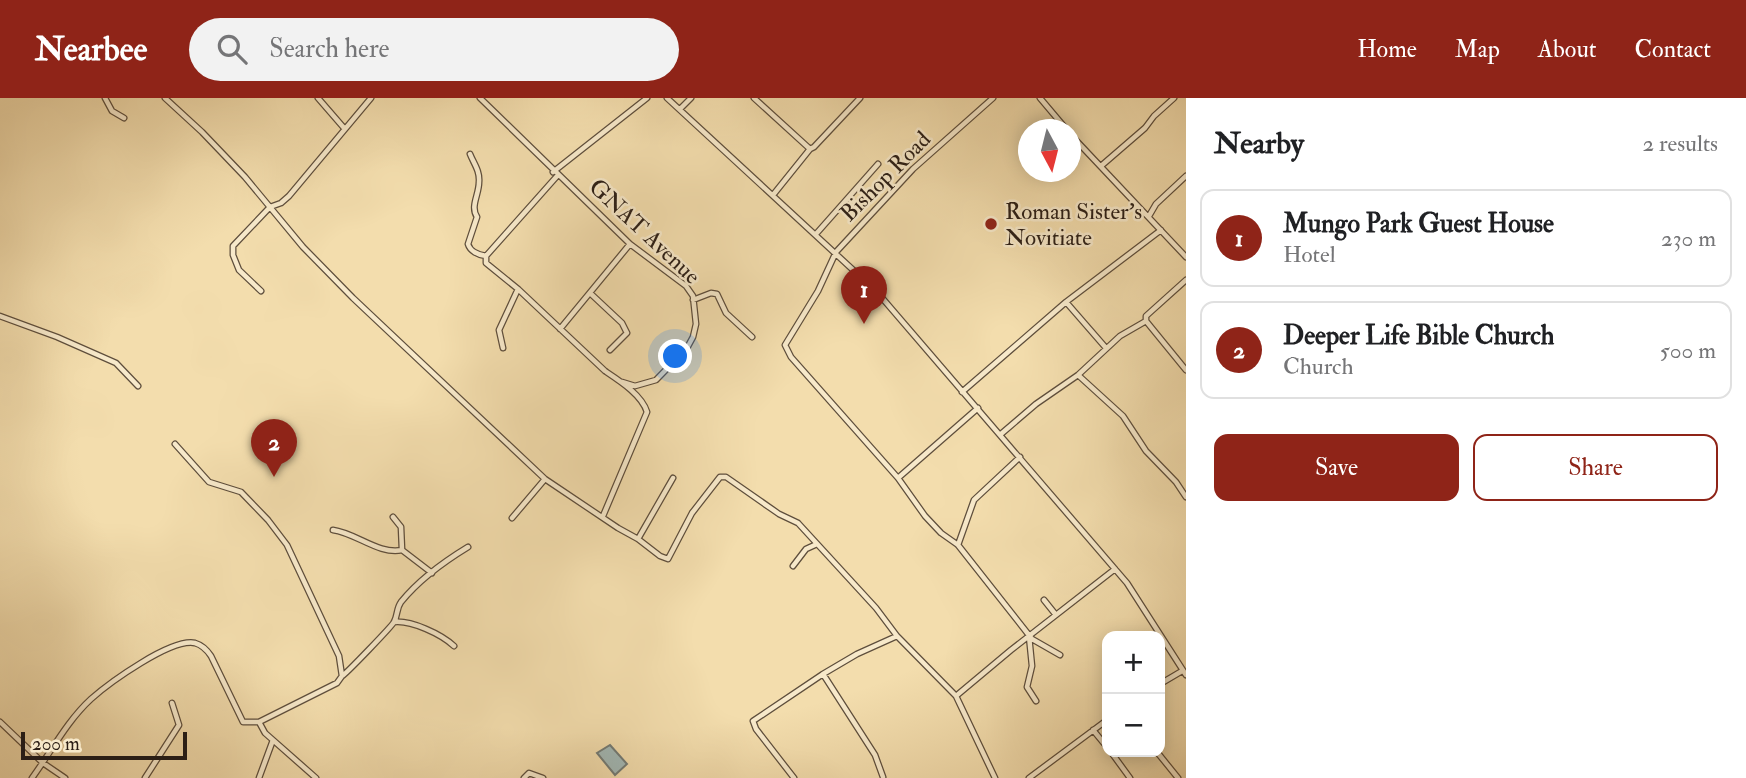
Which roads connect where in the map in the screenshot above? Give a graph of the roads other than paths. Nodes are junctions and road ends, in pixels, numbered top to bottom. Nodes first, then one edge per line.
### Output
1 (105, 98) edge
2 (165, 98) edge
3 (318, 98) edge
4 (371, 98) edge
5 (480, 98) edge
6 (647, 98) edge
7 (667, 98) edge
8 (691, 98) edge
9 (754, 98) edge
10 (860, 98) edge
11 (993, 98) edge
12 (1040, 98) edge
13 (1174, 98) edge
14 (680, 109) junction
15 (124, 118) dead end
16 (1058, 119) edge
17 (344, 128) junction
18 (1081, 145) edge
19 (810, 149) junction
20 (470, 154) dead end
21 (878, 164) dead end
22 (1101, 166) junction
23 (556, 173) junction
24 (1186, 176) edge
25 (773, 195) junction
26 (270, 206) junction
27 (1149, 216) junction
28 (1161, 230) junction
29 (816, 234) junction
30 (630, 244) junction
31 (836, 253) junction
32 (1185, 254) edge
33 (486, 256) junction
34 (1186, 280) edge
35 (518, 289) junction
36 (261, 291) dead end
37 (590, 293) junction
38 (693, 300) junction
39 (1066, 302) junction
40 (0, 316) edge
41 (1146, 321) junction
42 (560, 329) junction
43 (752, 337) dead end
44 (503, 348) dead end
45 (1106, 348) junction
46 (610, 350) dead end
47 (1186, 370) edge
48 (1078, 375) junction
49 (622, 382) junction
50 (138, 386) dead end
51 (962, 392) junction
52 (978, 408) junction
53 (1000, 434) junction
54 (175, 444) dead end
55 (1020, 457) junction
56 (673, 478) dead end
57 (898, 478) junction
58 (545, 479) junction
59 (1186, 497) edge
60 (603, 516) junction
61 (393, 517) dead end
62 (512, 518) dead end
63 (333, 530) dead end
64 (638, 539) junction
65 (817, 544) junction
66 (957, 545) junction
67 (468, 547) dead end
68 (402, 550) junction
69 (793, 565) dead end
70 (1115, 569) junction
71 (432, 573) junction
72 (1044, 600) dead end
73 (1056, 615) junction
74 (394, 622) junction
75 (1029, 635) junction
76 (897, 636) junction
77 (454, 646) dead end
78 (1060, 655) dead end
79 (1184, 673) edge
80 (823, 674) junction
81 (342, 676) junction
82 (1165, 682) edge
83 (956, 696) junction
84 (1036, 701) dead end
85 (172, 703) dead end
86 (0, 722) edge
87 (259, 722) junction
88 (1102, 724) edge
89 (1093, 730) junction
90 (273, 740) junction
91 (1102, 741) edge
92 (1115, 757) edge
93 (1161, 757) edge
94 (43, 763) junction
95 (883, 777) edge
96 (32, 778) edge
97 (65, 778) edge
98 (145, 778) edge
99 (259, 778) edge
100 (316, 778) edge
101 (524, 778) edge
102 (543, 778) edge
103 (794, 778) edge
104 (995, 778) edge
105 (1029, 778) edge
106 (1130, 778) edge
107 (1178, 778) edge

1 - 15 street
2 - 26 street
3 - 17 street
4 - 17 street
5 - 23 street, GNAT Avenue
6 - 23 street
7 - 14 street
8 - 14 street
9 - 19 street
10 - 19 street
11 - 31 street, Bishop Road
12 - 16 street
13 - 22 street
14 - 25 street
17 - 26 street
18 - 22 street
19 - 25 street
20 - 33 street
21 - 29 street
22 - 27 street
23 - 30 street, GNAT Avenue
23 - 33 street
24 - 27 street
25 - 29 street
26 - 36 street
26 - 58 street
27 - 28 street
28 - 32 street
28 - 39 street
29 - 31 street
30 - 37 street
30 - 38 street, GNAT Avenue
31 - 51 street
31 - 57 street, Bishop Road
33 - 35 street
34 - 41 street
35 - 42 street
35 - 44 street
37 - 42 street
37 - 46 street
38 - 43 street
38 - 49 street, GNAT Avenue
39 - 45 street
39 - 51 street
40 - 50 street
41 - 45 street
41 - 47 street
42 - 49 street
45 - 48 street
48 - 53 street
48 - 59 street
49 - 60 street
51 - 52 street
52 - 53 street
52 - 57 street
53 - 55 street
54 - 81 street
55 - 66 street
55 - 70 street
56 - 64 street
57 - 66 street
58 - 60 street
58 - 62 street
60 - 64 street
61 - 68 street
63 - 68 street
64 - 65 street
65 - 69 street
65 - 76 street
66 - 75 street
67 - 71 street
68 - 71 street
70 - 73 street
70 - 79 street
71 - 74 street
72 - 73 street
73 - 75 street
74 - 77 street
74 - 81 street
75 - 78 street
75 - 83 street
75 - 84 street
76 - 80 street
76 - 83 street
79 - 82 street
80 - 95 street
80 - 103 street
81 - 87 street
83 - 104 street
85 - 98 street
86 - 94 street
87 - 90 street
87 - 94 street
88 - 89 street
89 - 91 street
89 - 105 street
90 - 99 street
90 - 100 street
92 - 106 street
93 - 107 street
94 - 96 street
94 - 97 street
101 - 102 street

